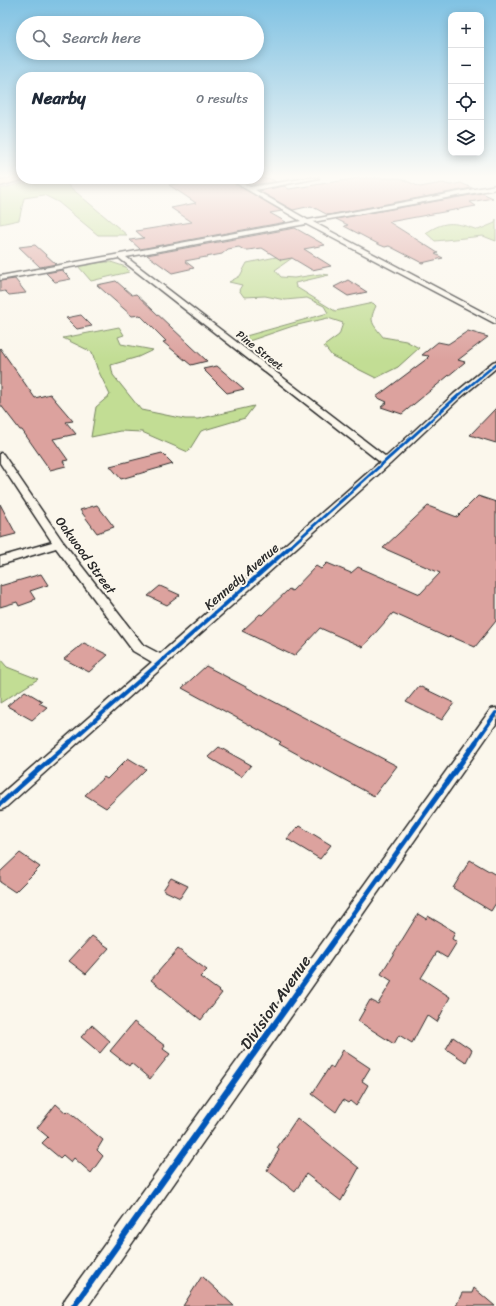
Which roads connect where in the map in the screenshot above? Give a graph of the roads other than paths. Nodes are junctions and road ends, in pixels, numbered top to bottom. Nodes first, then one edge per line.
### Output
1 (214, 239) edge
2 (340, 239) edge
3 (120, 256) junction
4 (0, 278) edge
5 (496, 322) edge
6 (496, 364) edge
7 (0, 456) edge
8 (386, 462) junction
9 (59, 544) junction
10 (0, 561) edge
11 (160, 660) junction
12 (496, 713) edge
13 (0, 804) edge
14 (74, 1306) edge

1 - 3 street
2 - 5 street
3 - 4 street
3 - 8 street, Pine Street
6 - 8 street, Kennedy Avenue
7 - 9 street, Oakwood Street
8 - 11 street, Kennedy Avenue
9 - 10 street
9 - 11 street, Oakwood Street
11 - 13 street, Kennedy Avenue
12 - 14 street, Division Avenue

